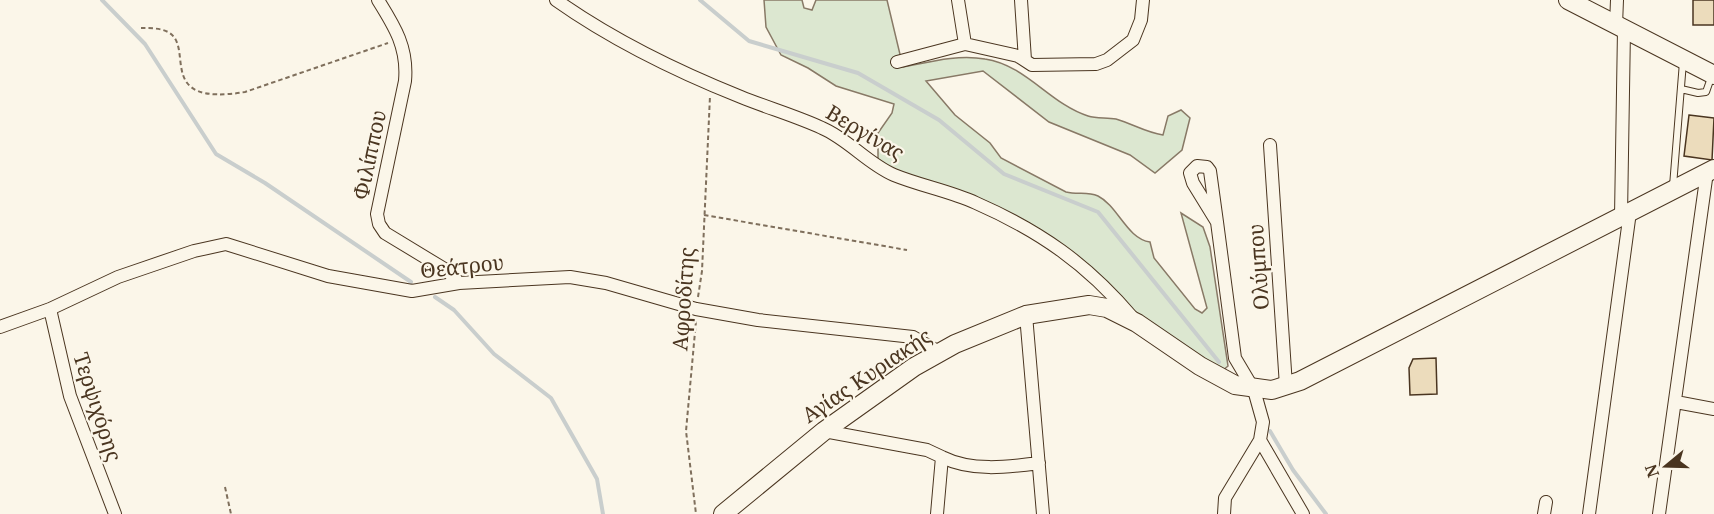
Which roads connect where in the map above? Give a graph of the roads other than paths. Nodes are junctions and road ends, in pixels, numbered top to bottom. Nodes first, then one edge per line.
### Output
1 (378, 0) edge
2 (556, 0) edge
3 (958, 0) edge
4 (1021, 0) edge
5 (1143, 0) edge
6 (1568, 0) edge
7 (1617, 0) edge
8 (1620, 27) junction
9 (965, 45) junction
10 (1683, 59) junction
11 (1025, 60) junction
12 (897, 62) dead end
13 (1713, 75) edge
14 (1680, 89) junction
15 (1270, 145) dead end
16 (1711, 170) edge
17 (1672, 190) junction
18 (1625, 214) junction
19 (1217, 222) dead end
20 (459, 283) junction
21 (50, 309) junction
22 (1026, 315) junction
23 (1137, 323) junction
24 (0, 327) edge
25 (939, 352) junction
26 (1286, 386) junction
27 (1254, 390) junction
28 (1676, 402) junction
29 (1714, 409) edge
30 (824, 431) junction
31 (1260, 440) junction
32 (942, 457) junction
33 (1039, 463) junction
34 (115, 514) edge
35 (723, 514) edge
36 (937, 514) edge
37 (1043, 514) edge
38 (1224, 514) edge
39 (1303, 514) edge
40 (1589, 514) edge
41 (1659, 514) edge

1 - 20 street, Φιλίππου
2 - 23 street, Βεργίνας
3 - 9 street
4 - 11 street
5 - 11 street
6 - 8 street
7 - 8 street
8 - 10 street
8 - 18 street
9 - 11 street
9 - 12 street
10 - 13 street
10 - 14 lane
13 - 14 lane
14 - 17 lane
15 - 26 street, Ολύμπου
16 - 17 street, Αγίας Κυριακής
16 - 28 street
17 - 18 street, Αγίας Κυριακής
18 - 26 street, Αγίας Κυριακής
18 - 40 street
19 - 27 street
20 - 21 street, Θεάτρου
20 - 25 street, Θεάτρου
21 - 24 street, Θεάτρου
21 - 34 street, Τερψιχόρης
22 - 23 street, Αγίας Κυριακής
22 - 25 street, Αγίας Κυριακής
22 - 33 street
23 - 27 street, Αγίας Κυριακής
25 - 30 street, Αγίας Κυριακής
26 - 27 street, Αγίας Κυριακής
27 - 31 street
28 - 29 street
28 - 41 street
30 - 32 street
30 - 35 street, Αγίας Κυριακής
31 - 38 street
31 - 39 street
32 - 33 street
32 - 36 street
33 - 37 street

